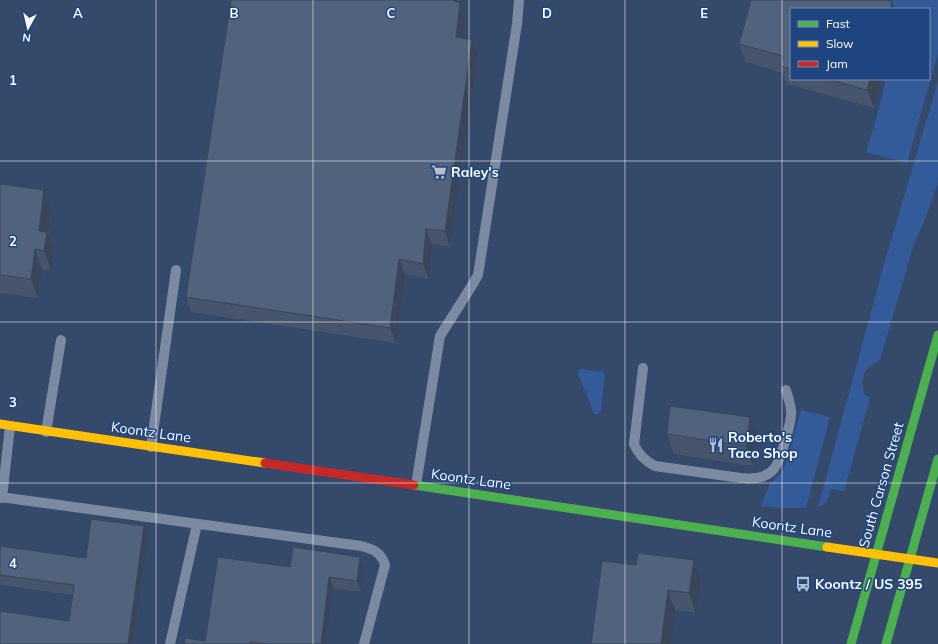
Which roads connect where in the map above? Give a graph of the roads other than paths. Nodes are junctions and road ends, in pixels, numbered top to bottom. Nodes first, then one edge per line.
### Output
1 (519, 0) edge
2 (176, 270) dead end
3 (938, 335) edge
4 (61, 340) dead end
5 (643, 368) dead end
6 (786, 390) dead end
7 (0, 424) edge
8 (10, 426) junction
9 (46, 432) junction
10 (151, 447) junction
11 (938, 459) edge
12 (416, 486) junction
13 (1, 498) edge
14 (197, 524) junction
15 (876, 554) junction
16 (910, 558) junction
17 (938, 563) edge
18 (170, 644) edge
19 (364, 644) edge
20 (851, 644) edge
21 (886, 644) edge

1 - 12 lane
2 - 10 lane
3 - 15 street, South Carson Street
4 - 9 lane
5 - 6 lane
7 - 8 street, Koontz Lane
8 - 9 street, Koontz Lane
8 - 13 lane
9 - 10 street, Koontz Lane
10 - 12 street, Koontz Lane
11 - 16 street
12 - 15 street, Koontz Lane
13 - 14 lane
14 - 18 lane
14 - 19 lane
15 - 16 street, Koontz Lane
15 - 20 street, South Carson Street
16 - 17 street, Koontz Lane
16 - 21 street

